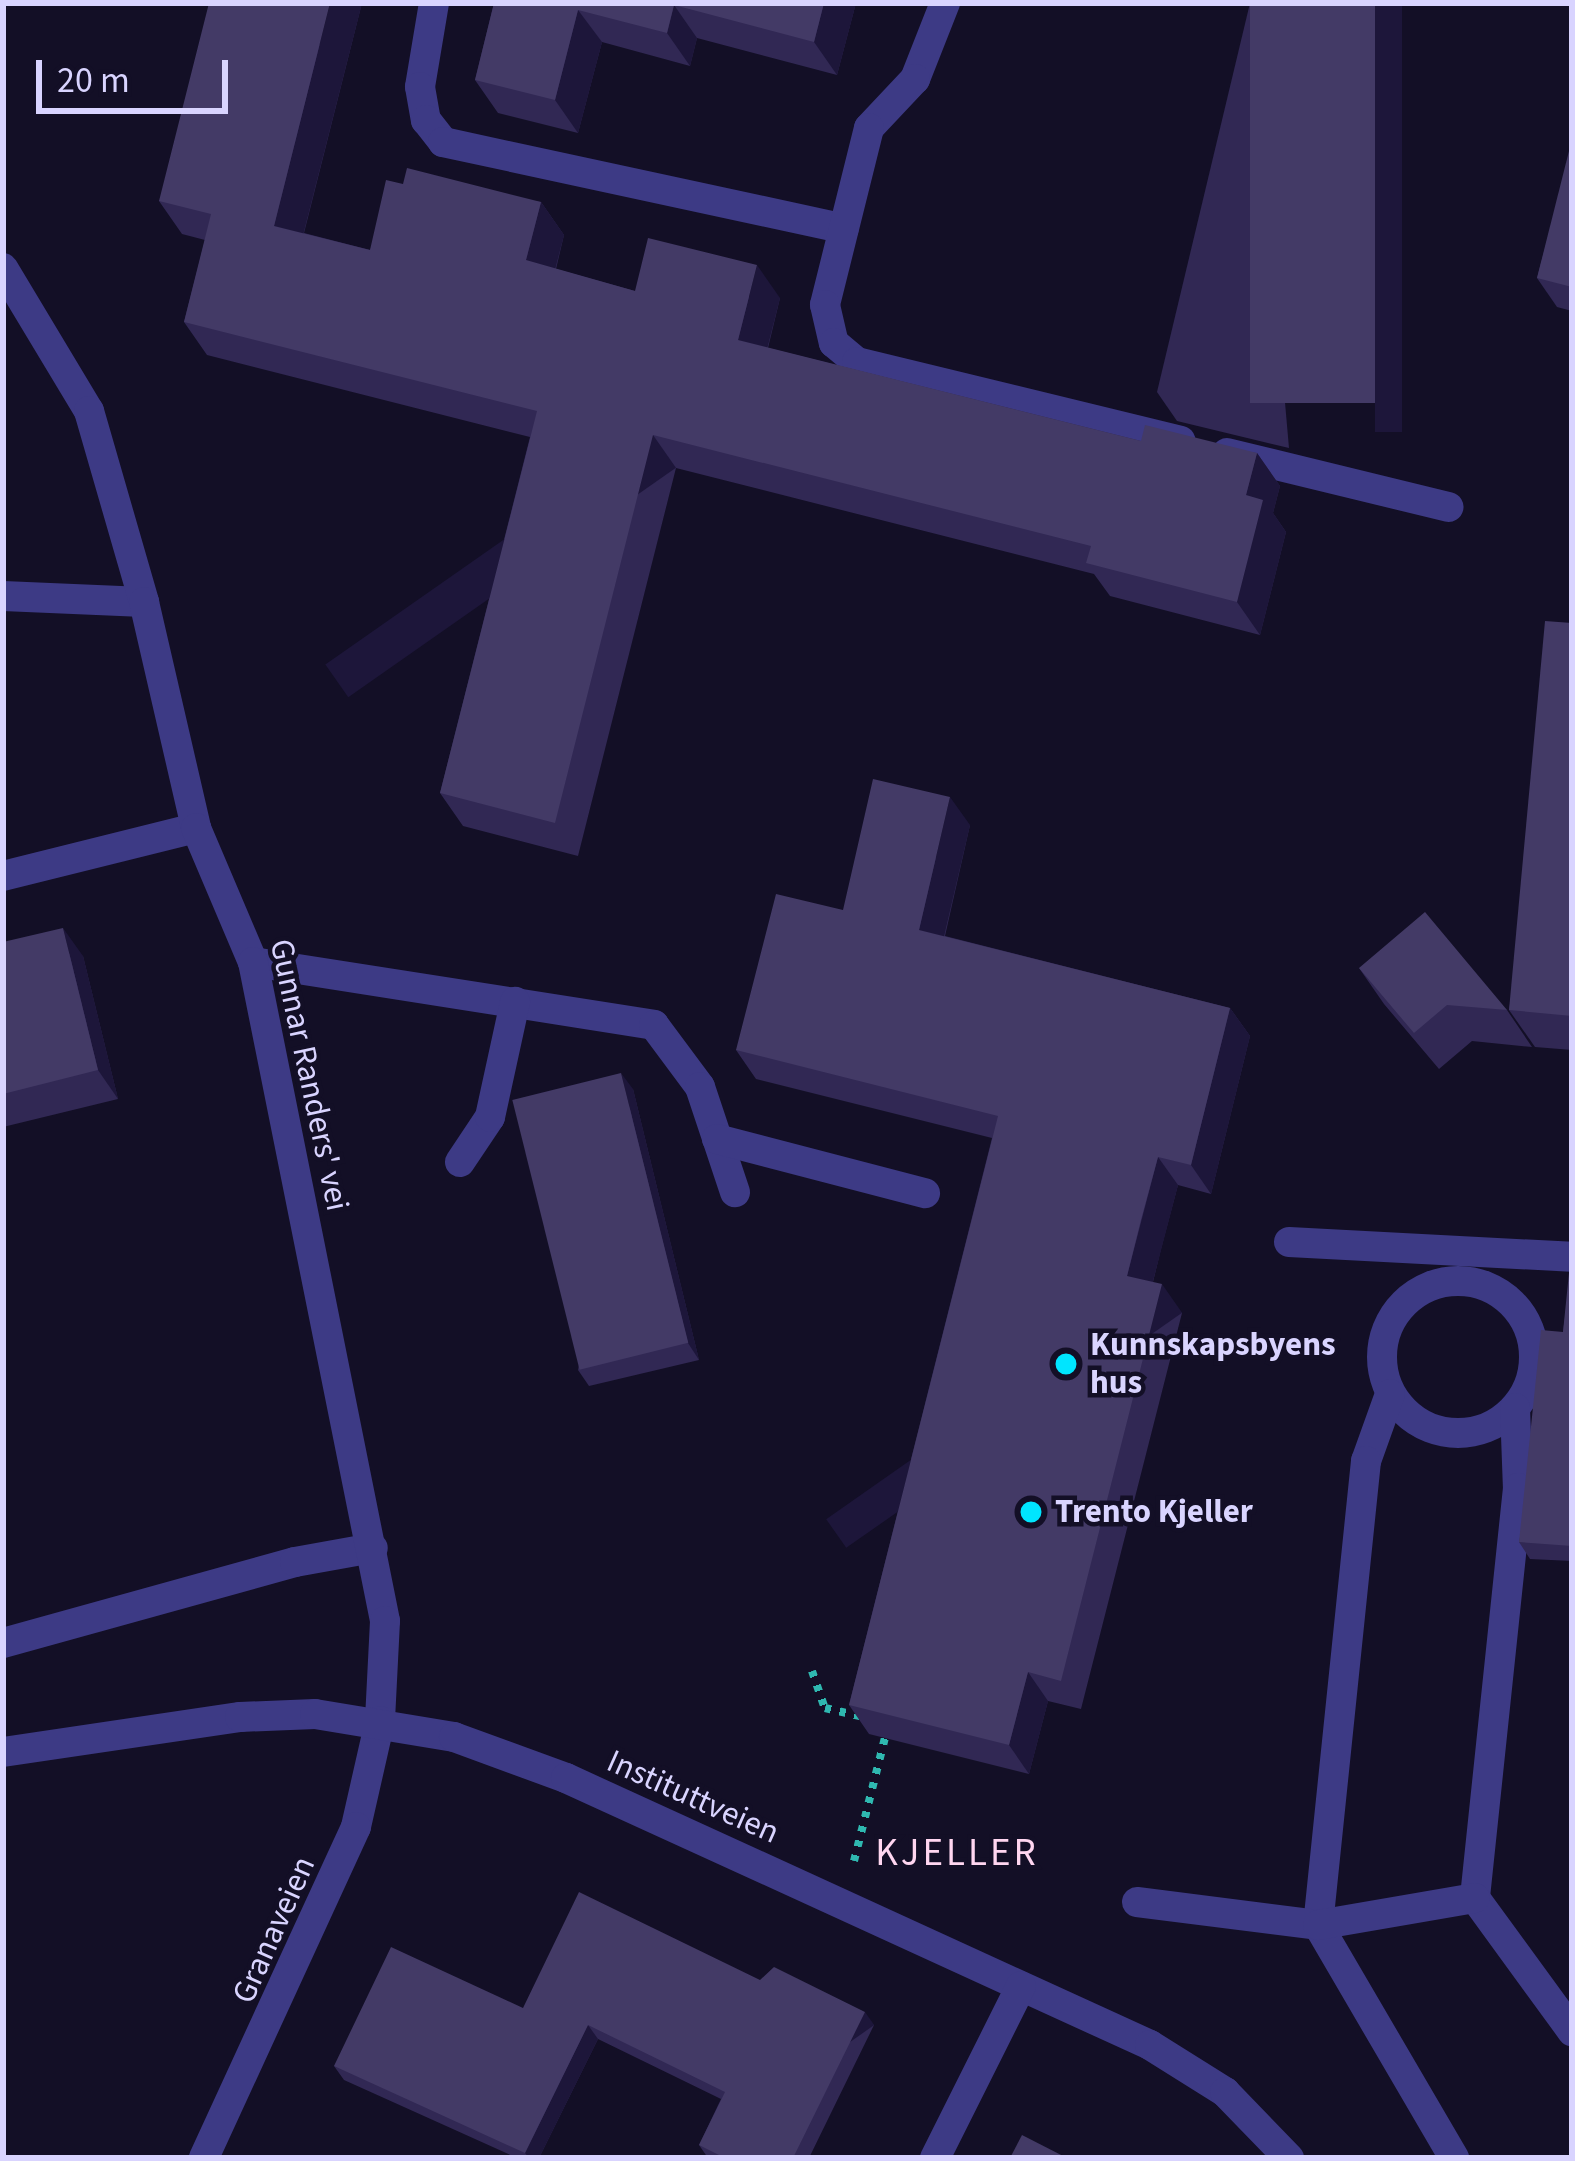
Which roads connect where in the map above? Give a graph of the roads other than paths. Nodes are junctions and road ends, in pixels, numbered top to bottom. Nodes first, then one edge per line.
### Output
1 (434, 3) edge
2 (945, 3) edge
3 (844, 229) junction
4 (3, 268) edge
5 (1448, 507) dead end
6 (3, 596) edge
7 (144, 602) junction
8 (196, 829) junction
9 (3, 876) edge
10 (254, 962) junction
11 (515, 1002) junction
12 (717, 1139) junction
13 (460, 1162) dead end
14 (735, 1192) dead end
15 (925, 1192) dead end
16 (1289, 1242) dead end
17 (1572, 1257) edge
18 (1459, 1268) junction
19 (1390, 1394) junction
20 (1515, 1408) junction
21 (373, 1548) junction
22 (3, 1643) edge
23 (380, 1721) junction
24 (3, 1752) edge
25 (1475, 1898) junction
26 (1137, 1902) dead end
27 (1318, 1925) junction
28 (1021, 1986) junction
29 (1572, 2031) edge
30 (204, 2158) edge
31 (935, 2158) edge
32 (1288, 2158) edge
33 (1454, 2158) edge

1 - 3 street
2 - 3 street
3 - 5 street
4 - 7 street, Gunnar Randers' vei
6 - 7 street
7 - 8 street, Gunnar Randers' vei
8 - 9 street
8 - 10 street, Gunnar Randers' vei
10 - 11 street
10 - 21 street, Gunnar Randers' vei
11 - 12 street
11 - 13 street
12 - 14 street
12 - 15 street
16 - 18 street
17 - 18 street
18 - 19 street
18 - 20 street
19 - 20 street
19 - 27 street
20 - 25 street
21 - 22 street
21 - 23 street, Gunnar Randers' vei
23 - 24 street, Instituttveien
23 - 28 street, Instituttveien
23 - 30 street, Granaveien
25 - 27 street
25 - 29 street
26 - 27 street
27 - 33 street
28 - 31 street
28 - 32 street, Instituttveien

